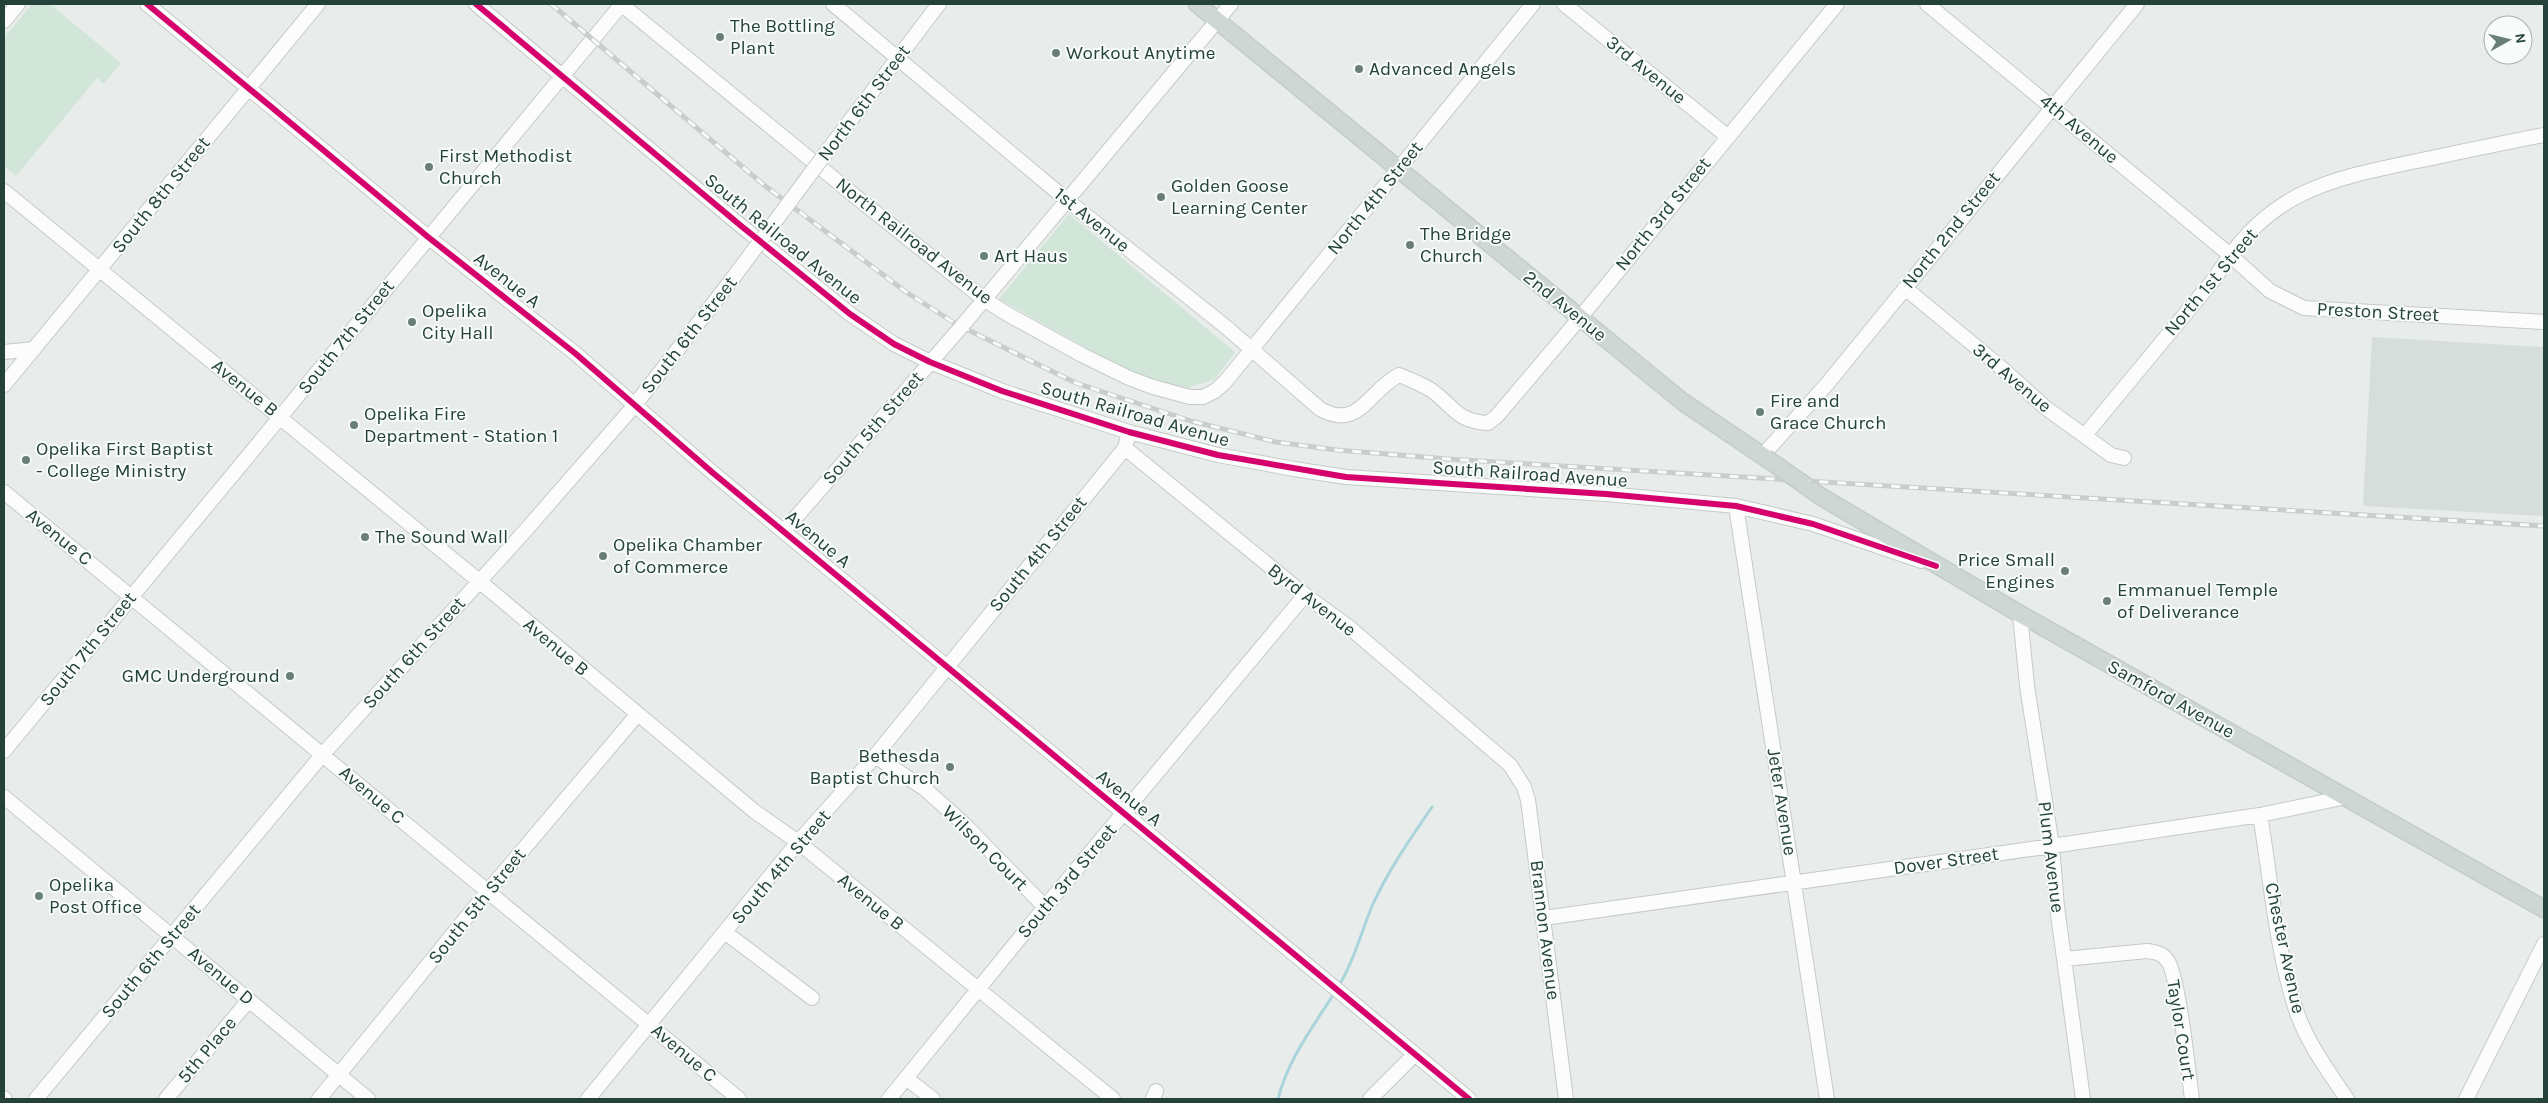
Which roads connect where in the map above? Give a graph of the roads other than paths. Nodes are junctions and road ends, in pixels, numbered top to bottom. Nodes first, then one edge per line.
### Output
1 (18, 4) edge
2 (147, 4) edge
3 (318, 4) edge
4 (476, 4) edge
5 (622, 4) edge
6 (833, 4) edge
7 (939, 4) edge
8 (1197, 4) edge
9 (1232, 4) edge
10 (1533, 4) edge
11 (1564, 4) edge
12 (1837, 4) edge
13 (1927, 4) edge
14 (2137, 4) edge
15 (4, 21) edge
16 (1217, 21) junction
17 (898, 58) junction
18 (562, 76) junction
19 (249, 88) junction
20 (2052, 106) junction
21 (2544, 135) edge
22 (1727, 136) junction
23 (1398, 170) junction
24 (4, 191) edge
25 (1068, 201) junction
26 (788, 203) joint
27 (428, 238) junction
28 (2230, 255) junction
29 (100, 270) junction
30 (1905, 288) junction
31 (983, 303) junction
32 (1580, 319) junction
33 (2544, 322) edge
34 (34, 349) junction
35 (1252, 350) junction
36 (4, 352) edge
37 (930, 362) junction
38 (4, 385) edge
39 (1215, 391) joint
40 (634, 406) junction
41 (1358, 411) joint
42 (280, 417) junction
43 (1129, 432) junction
44 (2085, 435) junction
45 (1125, 448) junction
46 (1765, 456) junction
47 (2124, 458) dead end
48 (1802, 483) joint
49 (4, 492) edge
50 (1736, 506) junction
51 (784, 531) junction
52 (1936, 566) junction
53 (479, 581) junction
54 (131, 596) junction
55 (1305, 596) junction
56 (2020, 614) junction
57 (946, 667) junction
58 (637, 715) junction
59 (4, 751) edge
60 (323, 754) junction
61 (876, 756) junction
62 (1510, 765) joint
63 (4, 797) edge
64 (2346, 798) junction
65 (1124, 813) junction
66 (2260, 815) junction
67 (798, 842) junction
68 (2052, 846) junction
69 (1794, 884) junction
70 (488, 890) junction
71 (1045, 907) junction
72 (2544, 909) edge
73 (1544, 918) junction
74 (726, 933) junction
75 (172, 936) junction
76 (2544, 944) edge
77 (2064, 959) junction
78 (979, 988) junction
79 (812, 998) dead end
80 (249, 1000) junction
81 (650, 1025) junction
82 (1414, 1055) junction
83 (340, 1074) junction
84 (906, 1078) junction
85 (36, 1099) edge
86 (166, 1099) edge
87 (319, 1099) edge
88 (368, 1099) edge
89 (588, 1099) edge
90 (739, 1099) edge
91 (889, 1099) edge
92 (933, 1099) edge
93 (1113, 1099) edge
94 (1370, 1099) edge
95 (1469, 1099) edge
96 (1566, 1099) edge
97 (1827, 1099) edge
98 (2083, 1099) edge
99 (2192, 1099) edge
100 (2347, 1099) edge
101 (2466, 1099) edge

1 - 15 street
2 - 19 street, Avenue A
3 - 19 street, South 8th Street
4 - 18 street, South Railroad Avenue
5 - 18 street, South 7th Street
5 - 31 street, North Railroad Avenue
6 - 17 street, 1st Avenue
7 - 17 street, North 6th Street
8 - 16 main road, 2nd Avenue
9 - 16 street, South 5th Street
10 - 23 street, North 4th Street
11 - 22 street, 3rd Avenue
12 - 22 street, North 3rd Street
13 - 20 street, 4th Avenue
14 - 20 street, North 2nd Street
16 - 23 main road, 2nd Avenue
16 - 25 street, South 5th Street
17 - 25 street, 1st Avenue
17 - 26 street, North 6th Street, bridge
18 - 27 street, South 7th Street
18 - 37 street, South Railroad Avenue
19 - 27 street, Avenue A
19 - 29 street, South 8th Street
20 - 28 street, 4th Avenue
20 - 30 street, North 2nd Street
21 - 28 street, North 1st Street
22 - 32 street, North 3rd Street
23 - 32 main road, 2nd Avenue
23 - 35 street, North 4th Street
24 - 29 street, Avenue B
25 - 31 street, South 5th Street
25 - 35 street, 1st Avenue
26 - 40 street, South 6th Street, bridge
27 - 40 street, Avenue A
27 - 42 street, South 7th Street
28 - 33 street, Preston Street
28 - 44 street, North 1st Street
29 - 34 street, South 8th Street
29 - 42 street, Avenue B
30 - 44 street, 3rd Avenue
30 - 46 street, North 2nd Street
31 - 37 street, South 5th Street, bridge
31 - 39 street, North Railroad Avenue
32 - 41 street, North 3rd Street
32 - 46 main road, 2nd Avenue
34 - 36 street
34 - 38 street, South 8th Street
35 - 39 street, North 4th Street
35 - 41 street, 1st Avenue
37 - 43 street, South Railroad Avenue
37 - 51 street, South 5th Street
40 - 51 street, Avenue A
40 - 53 street, South 6th Street
42 - 53 street, Avenue B
42 - 54 street, South 7th Street
43 - 45 street
43 - 50 street, South Railroad Avenue
44 - 47 street, 3rd Avenue
45 - 55 street, Byrd Avenue
45 - 57 street, South 4th Street
46 - 48 main road, 2nd Avenue, bridge
48 - 52 main road, Samford Avenue
49 - 54 street, Avenue C
50 - 52 street, South Railroad Avenue
50 - 69 street, Jeter Avenue
51 - 57 street, Avenue A
52 - 56 main road, Samford Avenue
53 - 58 street, Avenue B
53 - 60 street, South 6th Street
54 - 59 street, South 7th Street
54 - 60 street, Avenue C
55 - 62 street, Byrd Avenue
55 - 65 street, South 3rd Street
56 - 64 main road, Samford Avenue
56 - 68 street, Plum Avenue
57 - 61 street, South 4th Street
57 - 65 street, Avenue A
58 - 67 street, Avenue B
58 - 70 street, South 5th Street
60 - 70 street, Avenue C
60 - 75 street, South 6th Street
61 - 67 street, South 4th Street
61 - 71 street, Wilson Court
62 - 73 street, Brannon Avenue
63 - 75 street, Avenue D
64 - 66 street, Dover Street
64 - 72 main road, Samford Avenue
65 - 71 street, South 3rd Street
65 - 82 street, Avenue A
66 - 68 street, Dover Street
66 - 100 street, Chester Avenue
67 - 74 street, South 4th Street
67 - 78 street, Avenue B
68 - 69 street, Dover Street
68 - 77 street, Plum Avenue
69 - 73 street, Dover Street
69 - 97 street, Jeter Avenue
70 - 81 street, Avenue C
70 - 83 street, South 5th Street
71 - 78 street, South 3rd Street
73 - 96 street, Brannon Avenue
74 - 79 street
74 - 81 street, South 4th Street
75 - 80 street, Avenue D
75 - 85 street, South 6th Street
76 - 101 street
77 - 98 street, Plum Avenue
77 - 99 street, Taylor Court
78 - 84 street, South 3rd Street
78 - 93 street, Avenue B
80 - 83 street, Avenue D
80 - 86 street, 5th Place
81 - 89 street, South 4th Street
81 - 90 street, Avenue C
82 - 94 street
82 - 95 street, Avenue A
83 - 87 street, South 5th Street
83 - 88 street, Avenue D
84 - 91 street, South 3rd Street
84 - 92 street

